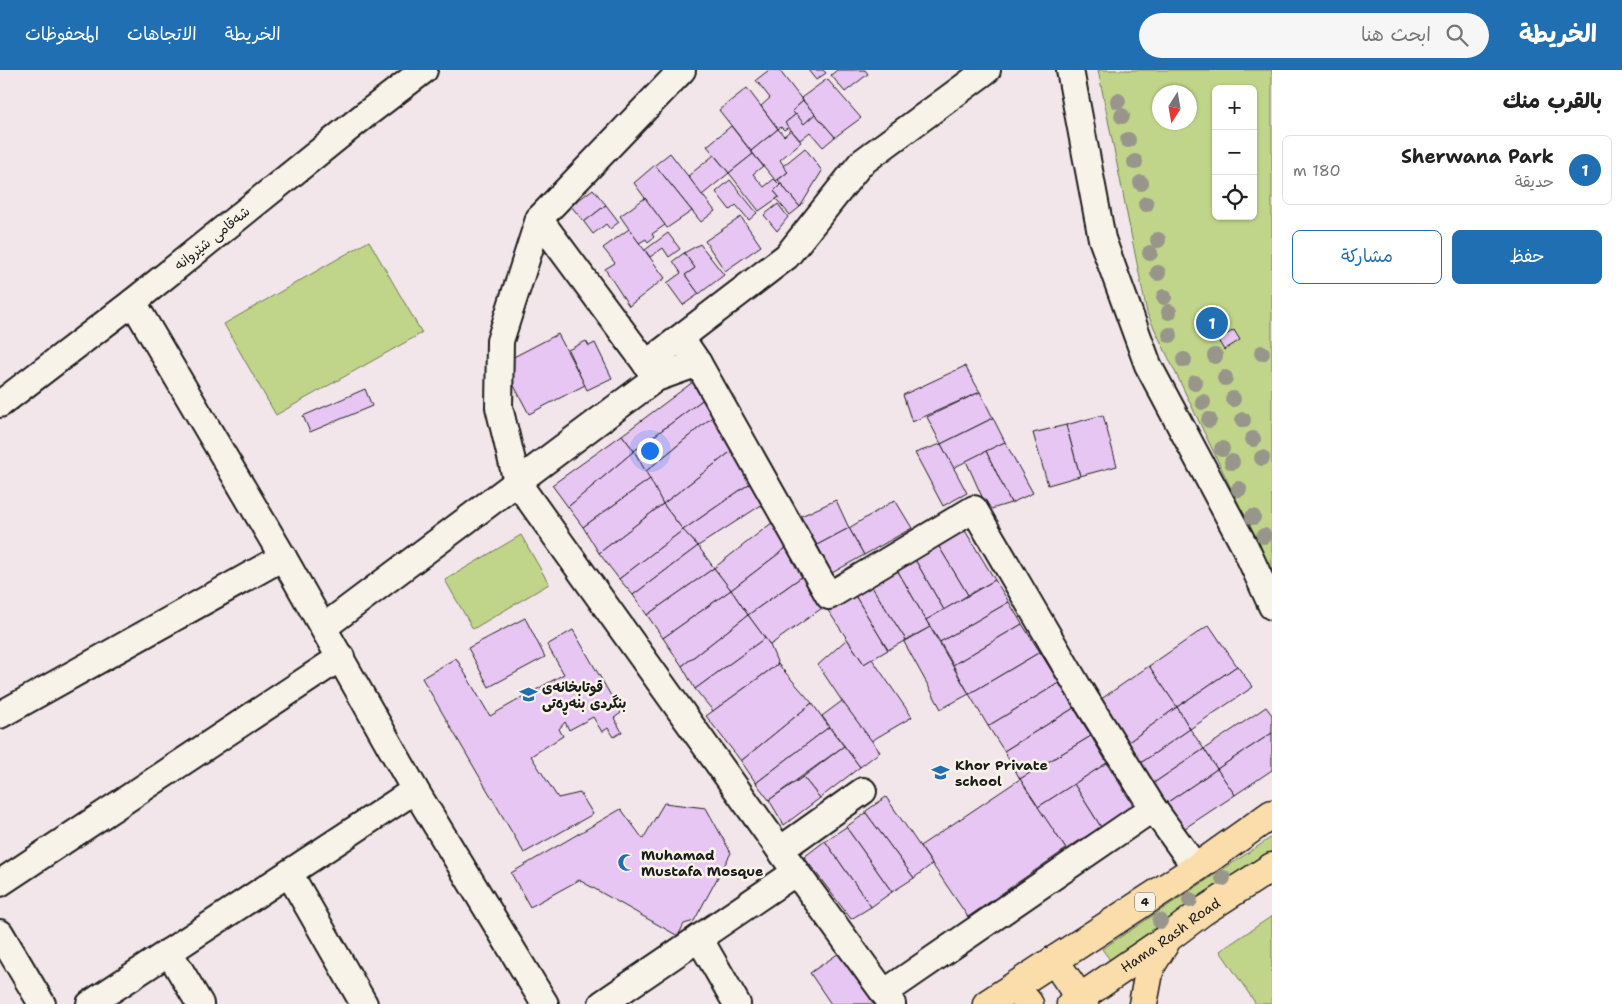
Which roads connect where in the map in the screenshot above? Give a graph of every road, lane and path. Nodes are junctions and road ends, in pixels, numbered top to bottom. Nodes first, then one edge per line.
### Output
1 (424, 70) edge
2 (682, 70) edge
3 (988, 70) edge
4 (1070, 70) edge
5 (539, 220) junction
6 (133, 302) junction
7 (681, 338) junction
8 (698, 363) junction
9 (651, 371) junction
10 (0, 404) edge
11 (517, 482) junction
12 (284, 557) junction
13 (1272, 606) edge
14 (324, 627) junction
15 (341, 657) junction
16 (0, 715) edge
17 (415, 790) junction
18 (863, 791) dead end
19 (1153, 808) junction
20 (1272, 814) edge
21 (780, 850) junction
22 (1272, 867) edge
23 (1196, 868) junction
24 (796, 872) junction
25 (289, 873) junction
26 (0, 883) edge
27 (0, 934) edge
28 (1170, 937) junction
29 (699, 938) junction
30 (169, 952) junction
31 (1054, 960) junction
32 (1022, 995) edge
33 (888, 999) edge
34 (1078, 1002) edge
35 (42, 1004) edge
36 (90, 1004) edge
37 (200, 1004) edge
38 (364, 1004) edge
39 (545, 1004) edge
40 (602, 1004) edge
41 (737, 1004) edge
42 (987, 1004) edge
43 (1143, 1004) edge

1 - 6 street, شەقامی شێروانە
2 - 5 street
3 - 7 street
4 - 13 street
5 - 9 street
5 - 11 street
6 - 10 street, شەقامی شێروانە
6 - 12 street
7 - 8 street
7 - 9 street
8 - 9 street
8 - 19 street
9 - 11 street
11 - 14 street
11 - 21 street
12 - 14 street
12 - 16 street
14 - 15 street
15 - 17 street
15 - 26 street
17 - 25 street
17 - 39 street
18 - 21 street
19 - 23 street
19 - 33 street
20 - 23 highway, 4
21 - 24 street
22 - 28 highway, Hama Rash Road
23 - 31 highway, 4
24 - 29 street
24 - 33 street
25 - 30 street
25 - 38 street
27 - 35 street
28 - 34 highway, Hama Rash Road
28 - 43 highway
29 - 40 street
29 - 41 street
30 - 36 street
30 - 37 street
31 - 32 highway, 4
31 - 34 highway
32 - 42 highway, 4

